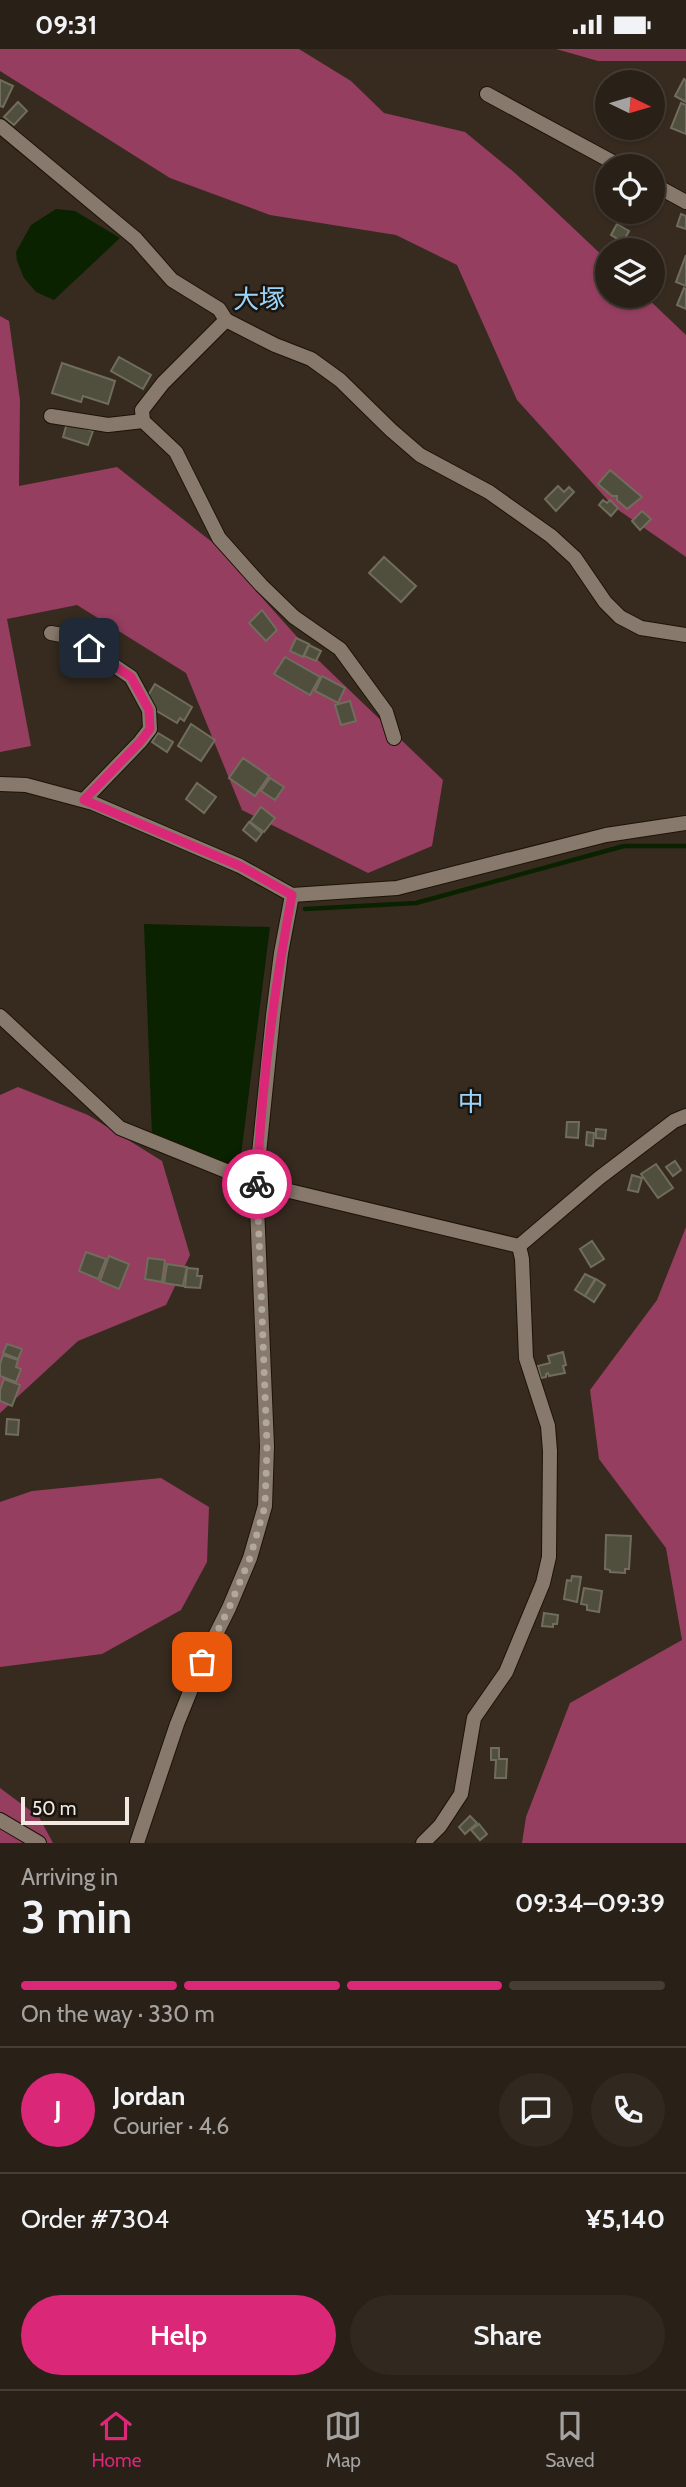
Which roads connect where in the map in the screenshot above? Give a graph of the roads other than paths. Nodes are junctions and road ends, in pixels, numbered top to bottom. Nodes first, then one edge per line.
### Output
1 (487, 94) dead end
2 (0, 126) edge
3 (598, 154) edge
4 (665, 191) edge
5 (686, 202) edge
6 (226, 320) junction
7 (51, 416) dead end
8 (144, 421) junction
9 (51, 633) dead end
10 (686, 635) edge
11 (394, 738) dead end
12 (0, 784) edge
13 (84, 800) junction
14 (686, 823) edge
15 (292, 895) junction
16 (0, 1016) edge
17 (686, 1116) edge
18 (257, 1183) junction
19 (519, 1246) junction
20 (0, 1820) edge
21 (39, 1843) edge
22 (137, 1843) edge
23 (423, 1843) edge

1 - 3 street
2 - 6 street
4 - 5 street
6 - 8 street
6 - 10 street
7 - 8 street
8 - 11 street
9 - 13 street
12 - 13 street
13 - 15 street
14 - 15 street
15 - 18 street
16 - 18 street
17 - 19 street
18 - 19 street
18 - 22 street
19 - 23 street
20 - 21 street

